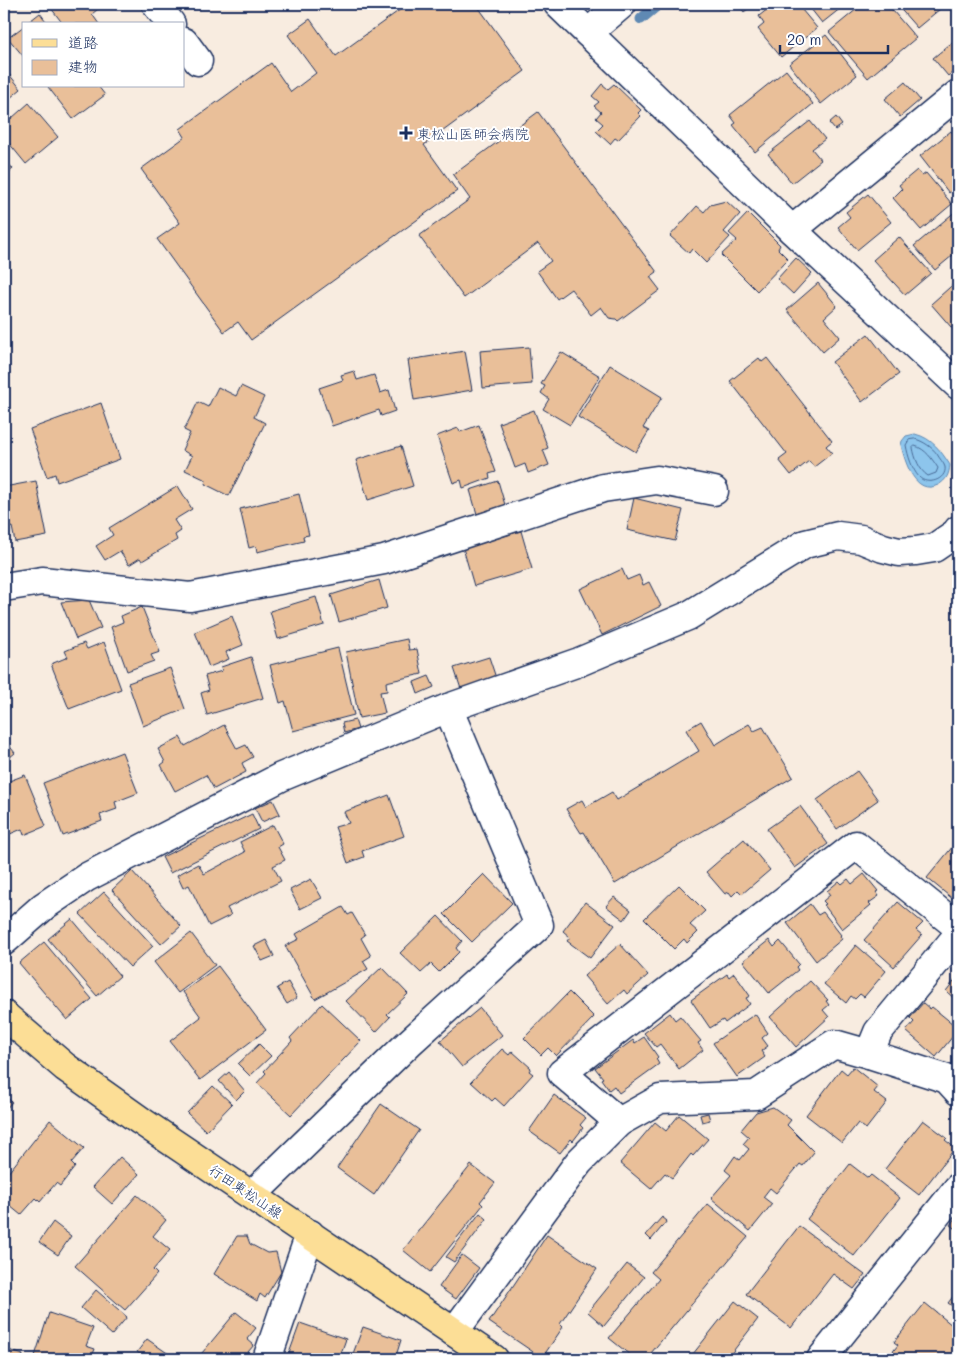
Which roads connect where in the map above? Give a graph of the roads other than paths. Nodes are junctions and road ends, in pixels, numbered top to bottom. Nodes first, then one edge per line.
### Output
1 (156, 4) edge
2 (558, 4) edge
3 (622, 4) edge
4 (170, 22) edge
5 (588, 33) junction
6 (958, 94) edge
7 (792, 230) junction
8 (958, 385) edge
9 (714, 491) dead end
10 (958, 530) edge
11 (4, 588) edge
12 (448, 708) junction
13 (958, 928) edge
14 (958, 936) edge
15 (4, 941) edge
16 (4, 1015) edge
17 (869, 1054) junction
18 (958, 1090) edge
19 (619, 1122) junction
20 (958, 1188) edge
21 (252, 1195) junction
22 (310, 1234) junction
23 (454, 1332) junction
24 (267, 1359) edge
25 (494, 1359) edge
26 (821, 1359) edge

1 - 4 street
2 - 5 street
3 - 5 street
5 - 7 street
6 - 7 street
7 - 8 street
9 - 11 street
10 - 12 street
12 - 15 street
12 - 21 street
13 - 19 street
14 - 17 street
16 - 21 main road, 行田東松山線
17 - 18 street
17 - 19 street
19 - 23 street
20 - 26 street
21 - 22 main road, 行田東松山線
22 - 23 main road, 行田東松山線
22 - 24 street
23 - 25 main road, 行田東松山線

